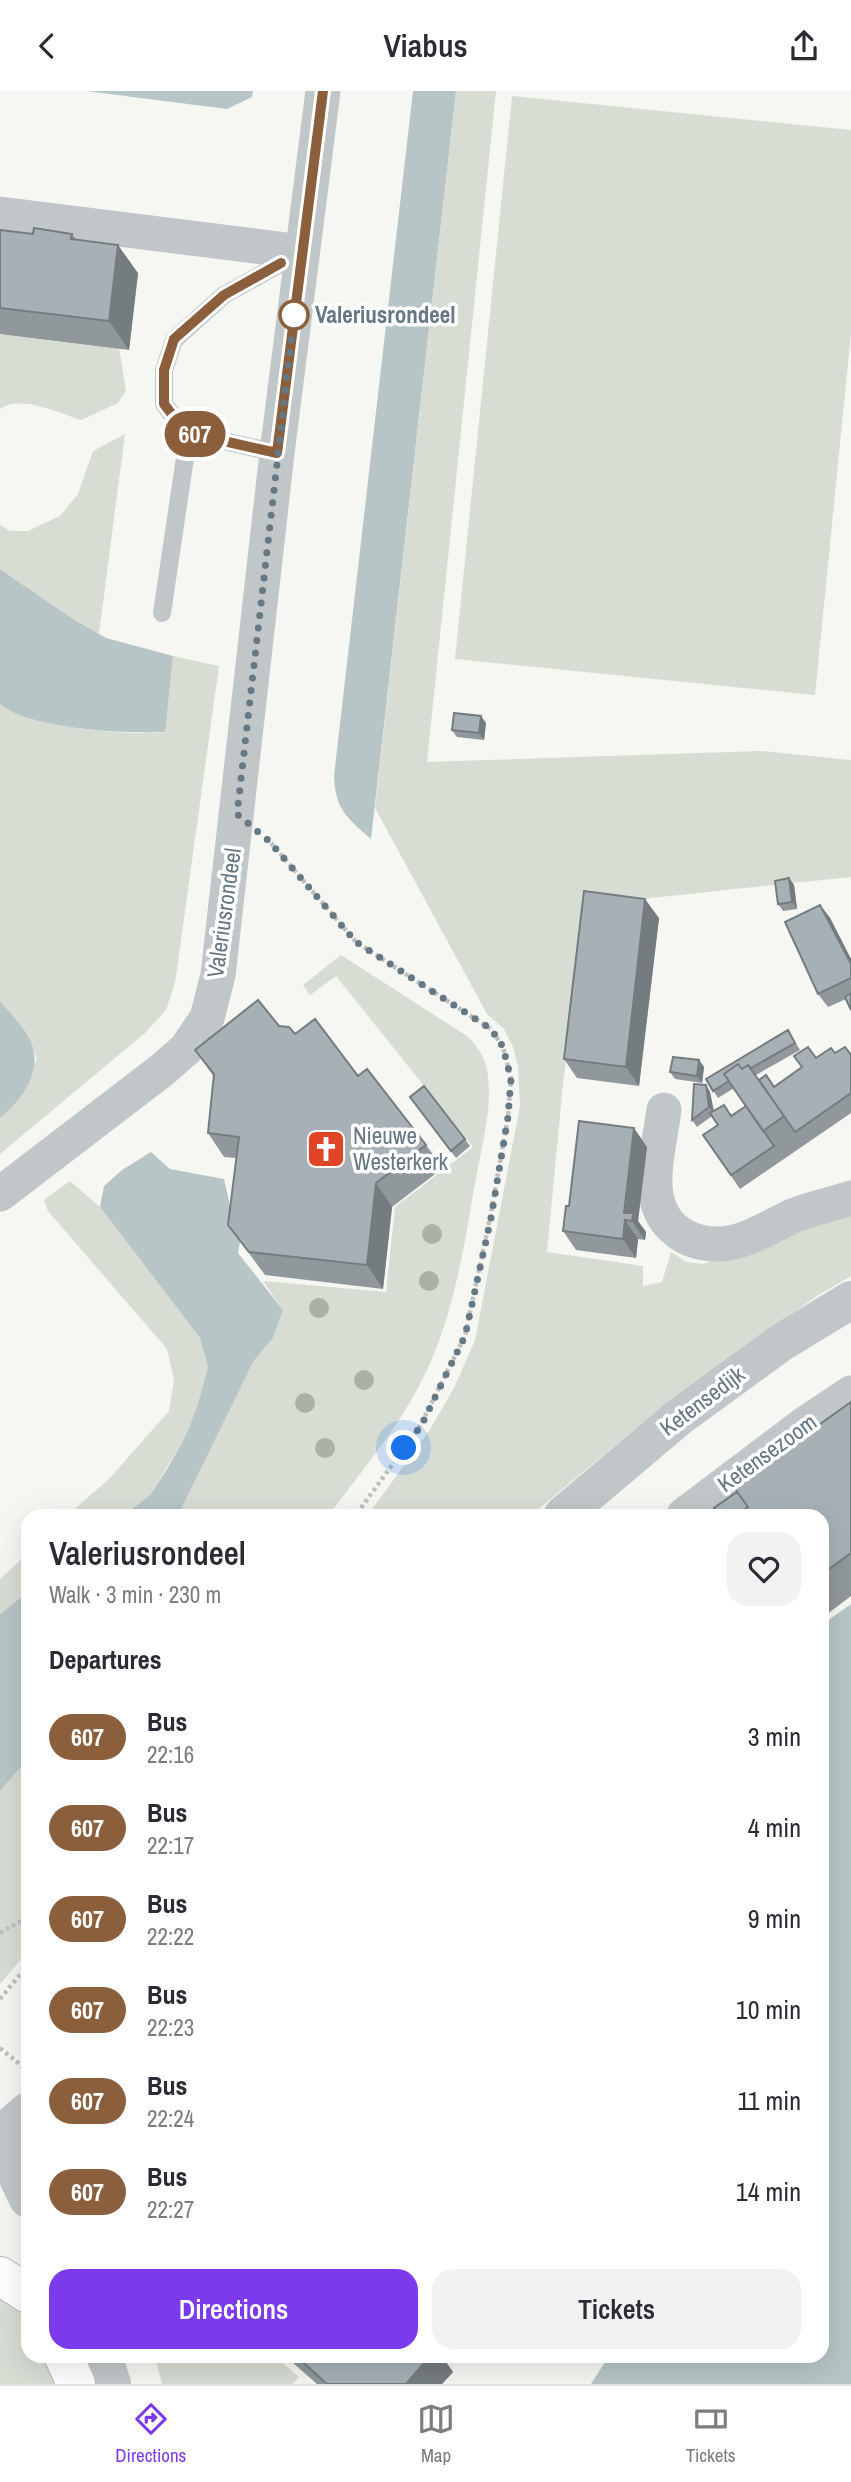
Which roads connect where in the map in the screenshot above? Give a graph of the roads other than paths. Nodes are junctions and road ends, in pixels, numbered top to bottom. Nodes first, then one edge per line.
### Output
1 (323, 91) edge
2 (0, 214) edge
3 (302, 252) junction
4 (197, 435) junction
5 (277, 453) junction
6 (162, 613) dead end
7 (664, 1110) dead end
8 (0, 1194) edge
9 (851, 1198) edge
10 (851, 1300) edge
11 (851, 1393) edge
12 (570, 1509) edge
13 (692, 1509) edge
14 (21, 2118) edge
15 (0, 2138) edge
16 (21, 2184) edge
17 (0, 2276) edge
18 (21, 2288) edge
19 (67, 2363) edge
20 (105, 2363) edge
21 (76, 2384) edge
22 (112, 2384) edge

1 - 3 street, Valeriusrondeel
2 - 3 street
3 - 4 lane
3 - 5 street, Valeriusrondeel
4 - 5 lane
4 - 6 lane
5 - 8 street, Valeriusrondeel
7 - 9 street
10 - 12 street, Ketensedijk
11 - 13 street, Ketensezoom
14 - 15 street
15 - 16 street
17 - 18 main road
19 - 21 main road
20 - 22 street

